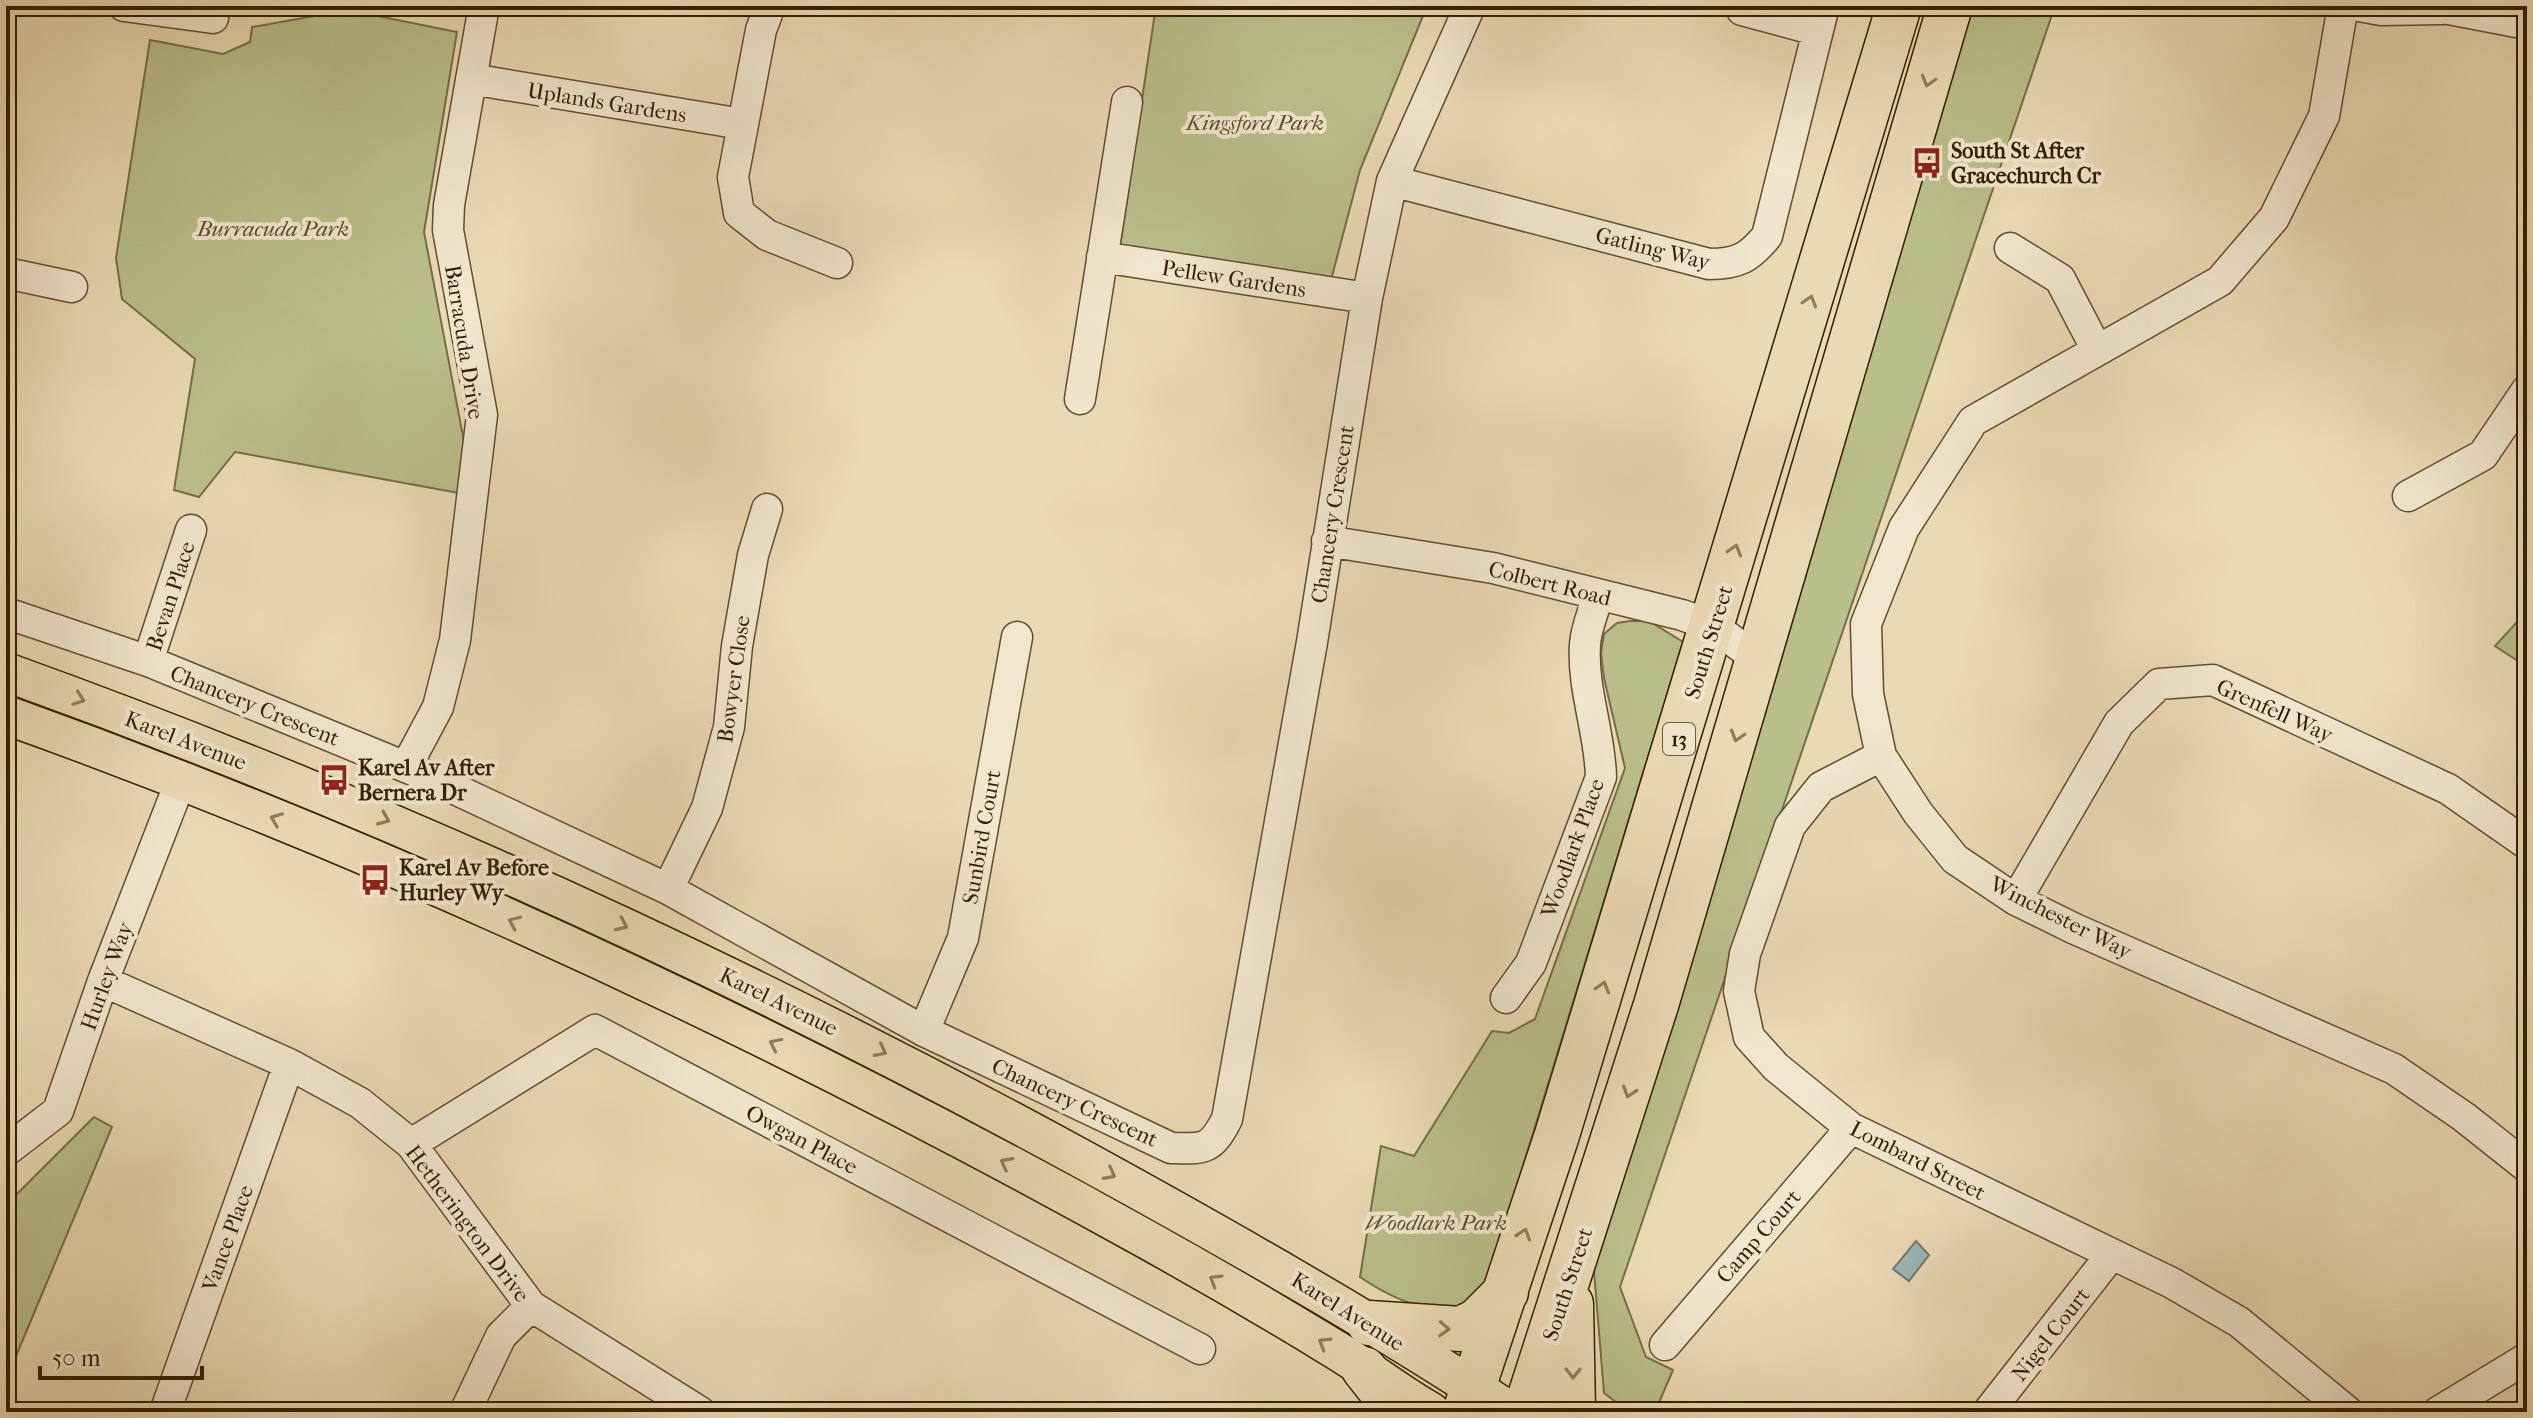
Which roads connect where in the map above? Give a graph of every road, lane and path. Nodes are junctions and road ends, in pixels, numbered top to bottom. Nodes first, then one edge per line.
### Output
1 (124, 6) edge
2 (484, 6) edge
3 (770, 6) edge
4 (1470, 6) edge
5 (1899, 6) edge
6 (1950, 6) edge
7 (2343, 6) edge
8 (2359, 6) edge
9 (2437, 8) edge
10 (1742, 10) dead end
11 (213, 18) dead end
12 (1820, 18) edge
13 (2527, 24) edge
14 (471, 79) junction
15 (1127, 102) dead end
16 (742, 124) junction
17 (1392, 181) junction
18 (2010, 248) dead end
19 (1102, 257) junction
20 (837, 263) dead end
21 (6, 273) edge
22 (72, 287) dead end
23 (1367, 298) junction
24 (2097, 350) junction
25 (2527, 390) edge
26 (1080, 399) dead end
27 (2408, 496) dead end
28 (767, 509) dead end
29 (191, 530) dead end
30 (1327, 541) junction
31 (1598, 595) junction
32 (6, 613) edge
33 (1713, 626) junction
34 (1017, 637) dead end
35 (148, 661) junction
36 (1760, 661) junction
37 (6, 672) edge
38 (6, 715) edge
39 (157, 727) junction
40 (1881, 756) junction
41 (246, 762) junction
42 (406, 767) junction
43 (181, 780) junction
44 (2527, 844) edge
45 (668, 889) junction
46 (2016, 900) junction
47 (103, 981) junction
48 (1506, 998) dead end
49 (924, 1031) junction
50 (289, 1064) junction
51 (1851, 1128) junction
52 (411, 1144) junction
53 (6, 1151) edge
54 (2527, 1167) edge
55 (2111, 1255) junction
56 (1569, 1278) junction
57 (1506, 1292) junction
58 (531, 1306) junction
59 (1369, 1323) junction
60 (1665, 1345) dead end
61 (1200, 1349) dead end
62 (2527, 1358) edge
63 (1364, 1369) junction
64 (1470, 1400) edge
65 (165, 1412) edge
66 (465, 1412) edge
67 (700, 1412) edge
68 (1398, 1412) edge
69 (1431, 1412) edge
70 (1511, 1412) edge
71 (1525, 1412) edge
72 (1573, 1412) edge
73 (1988, 1412) edge
74 (2348, 1412) edge
75 (2438, 1412) edge

1 - 11 street
2 - 14 street, Barracuda Drive
3 - 16 street
4 - 17 street, Chancery Crescent
33 -> 5 highway, South Street / 13
6 -> 36 highway, South Street
7 - 24 street, Winchester Way
8 - 9 street
9 - 13 street
10 - 12 street
12 - 17 street, Gatling Way
14 - 16 street, Uplands Gardens
14 - 42 street, Barracuda Drive
15 - 19 street
16 - 20 street
17 - 23 street, Chancery Crescent
18 - 24 street
19 - 23 street, Pellew Gardens
19 - 26 street
21 - 22 street
23 - 30 street, Chancery Crescent
24 - 40 street, Winchester Way
25 - 27 street
28 - 45 street, Bowyer Close
29 - 35 street, Bevan Place
30 - 31 street, Colbert Road
30 - 49 street, Chancery Crescent
31 - 33 street, Colbert Road
31 - 48 street, Woodlark Place
32 - 35 street, Chancery Crescent
33 - 36 street, Colbert Road
57 -> 33 highway, South Street / 13
34 - 49 street, Sunbird Court
35 - 42 street, Chancery Crescent
36 -> 56 highway, South Street
37 -> 39 main road, Karel Avenue
38 - 43 main road, Karel Avenue
39 - 41 main road, Karel Avenue
39 - 43 street
40 - 46 street, Winchester Way
40 - 51 street, Lombard Street
41 - 43 street
41 -> 59 main road, Karel Avenue
42 - 45 street, Chancery Crescent
43 - 47 street, Hurley Way
63 -> 43 main road, Karel Avenue
44 - 46 street, Grenfell Way
45 - 49 street, Chancery Crescent
46 - 54 street, Winchester Way
47 - 50 street, Hetherington Drive
47 - 53 street, Hurley Way
50 - 52 street, Hetherington Drive
50 - 65 street, Vance Place
51 - 55 street, Lombard Street
51 - 60 street, Camp Court
52 - 58 street, Hetherington Drive
52 - 61 street, Owgan Place
55 - 73 street, Nigel Court
55 - 74 street, Lombard Street
56 - 71 highway, South Street
56 -> 72 highway
59 -> 57 highway
57 - 64 highway, South Street / 13
58 - 66 street
58 - 67 street, Hetherington Drive
59 - 64 main road, Karel Avenue
62 - 75 street
63 - 68 highway
63 - 69 main road, Karel Avenue
64 - 70 main road, Karel Avenue

